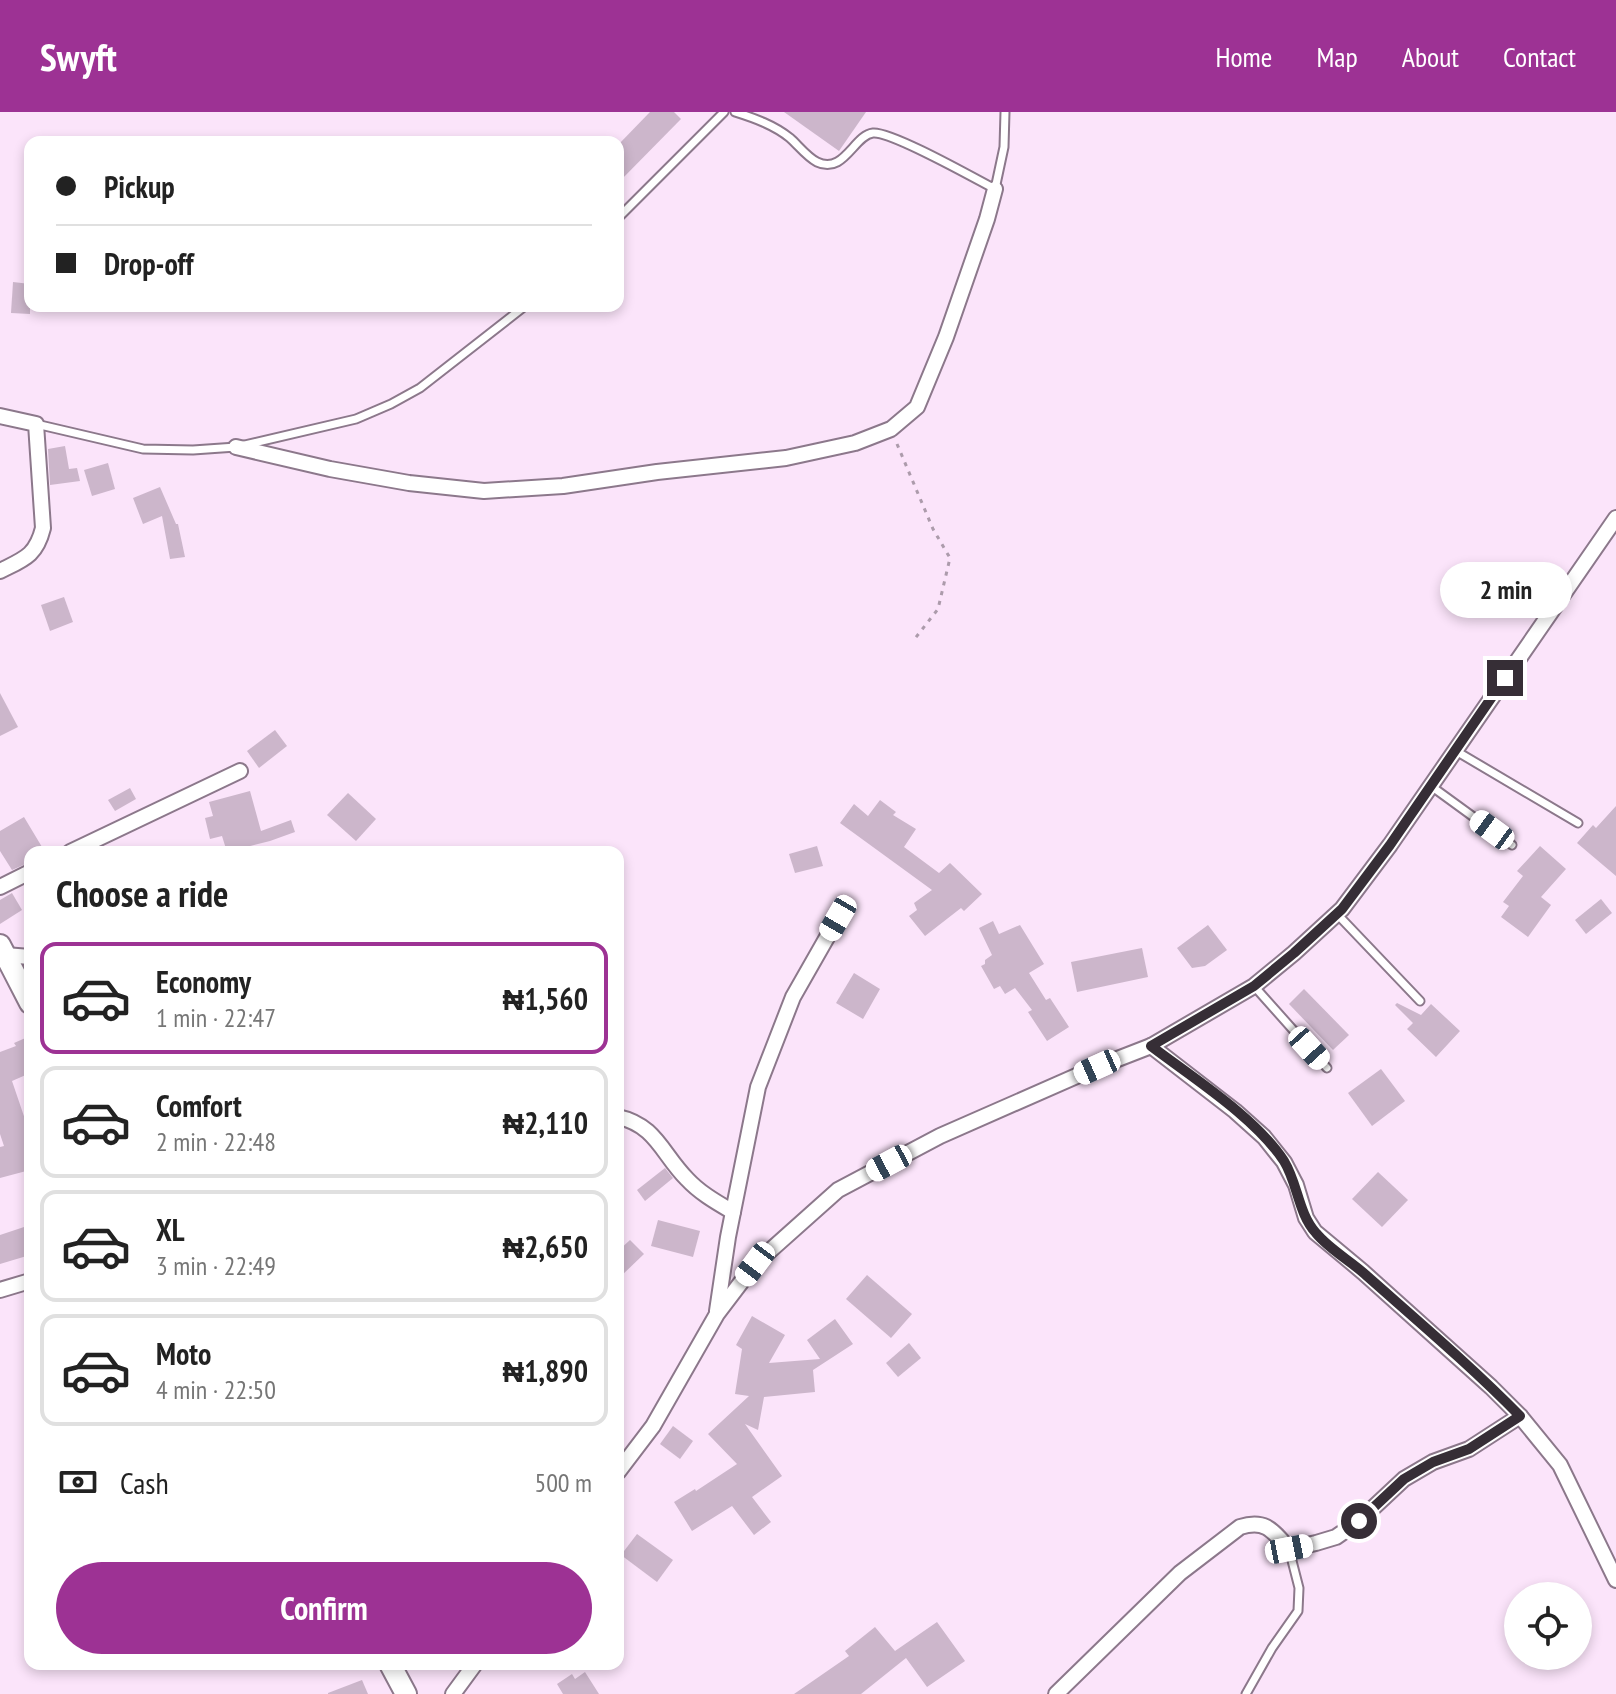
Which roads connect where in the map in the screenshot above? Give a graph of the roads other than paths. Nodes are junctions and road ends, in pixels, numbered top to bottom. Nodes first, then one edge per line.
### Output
1 (724, 112) edge
2 (735, 112) edge
3 (1005, 112) edge
4 (995, 189) junction
5 (624, 212) edge
6 (517, 312) edge
7 (0, 416) edge
8 (36, 424) junction
9 (236, 447) junction
10 (1616, 518) edge
11 (0, 571) edge
12 (1455, 751) junction
13 (240, 771) dead end
14 (1431, 786) junction
15 (1578, 823) dead end
16 (1512, 845) dead end
17 (83, 846) edge
18 (24, 875) edge
19 (0, 887) edge
20 (1337, 914) junction
21 (838, 918) dead end
22 (3, 950) edge
23 (24, 955) edge
24 (1254, 986) junction
25 (24, 991) edge
26 (1420, 1001) dead end
27 (1151, 1046) junction
28 (1327, 1068) dead end
29 (624, 1118) edge
30 (733, 1212) junction
31 (24, 1283) edge
32 (0, 1290) edge
33 (717, 1314) junction
34 (1520, 1416) junction
35 (624, 1464) edge
36 (1289, 1549) junction
37 (1616, 1580) edge
38 (393, 1670) edge
39 (471, 1670) edge
40 (406, 1694) edge
41 (453, 1694) edge
42 (1056, 1694) edge
43 (1246, 1694) edge

1 - 5 lane
2 - 4 lane
3 - 4 lane
4 - 9 street
6 - 9 lane
7 - 8 street
8 - 9 lane
8 - 11 street
10 - 12 street
12 - 14 street
12 - 15 lane
13 - 17 street
14 - 16 lane
14 - 20 street
18 - 19 street
20 - 24 street
20 - 26 lane
21 - 30 street
22 - 23 street
22 - 25 main road
24 - 27 street
24 - 28 lane
27 - 33 street
27 - 34 street
29 - 30 street
30 - 33 street
31 - 32 street
33 - 35 street
34 - 36 street
34 - 37 street
36 - 42 street
36 - 43 lane
38 - 40 main road
39 - 41 street

